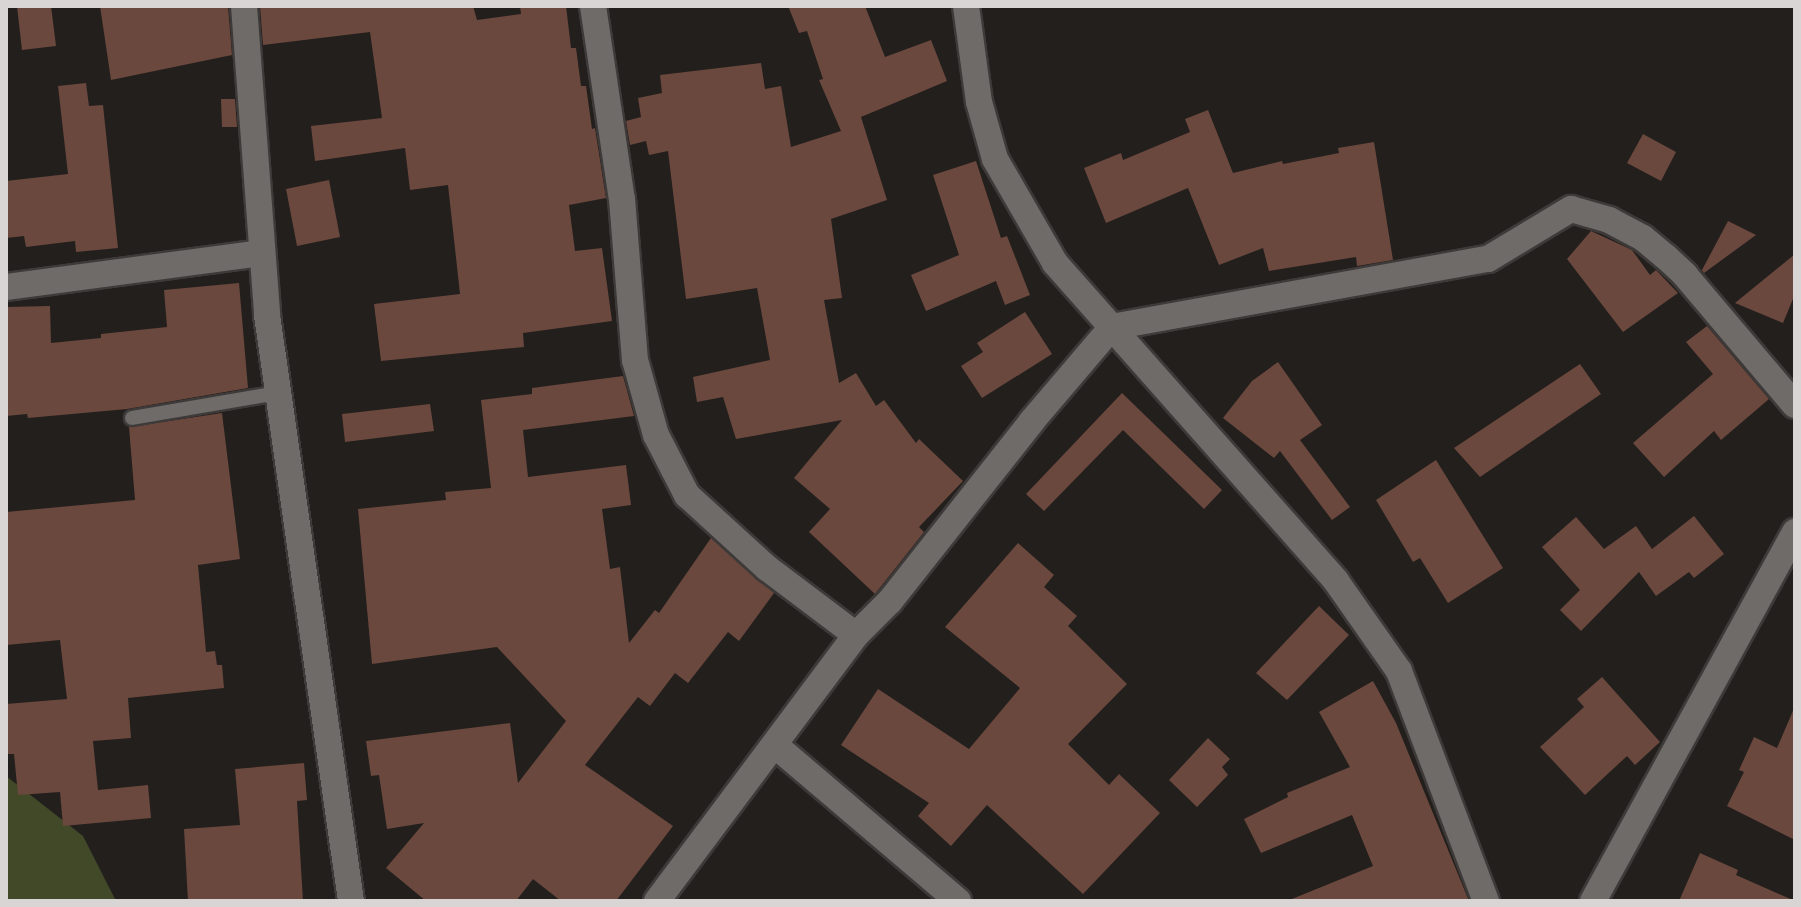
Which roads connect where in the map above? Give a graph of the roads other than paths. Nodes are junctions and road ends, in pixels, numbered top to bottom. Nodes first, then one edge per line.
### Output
1 (244, 6) edge
2 (593, 6) edge
3 (966, 6) edge
4 (261, 253) junction
5 (6, 287) edge
6 (1112, 327) junction
7 (279, 393) junction
8 (1795, 405) edge
9 (132, 418) dead end
10 (1795, 532) edge
11 (856, 635) junction
12 (776, 746) junction
13 (351, 901) edge
14 (657, 901) edge
15 (958, 901) edge
16 (1486, 901) edge
17 (1593, 901) edge

1 - 4 street
2 - 11 street
3 - 6 street
4 - 5 street
4 - 7 street
6 - 8 street
6 - 11 street
6 - 16 street
7 - 9 lane
7 - 13 street
10 - 17 street
11 - 12 street
12 - 14 street
12 - 15 street

